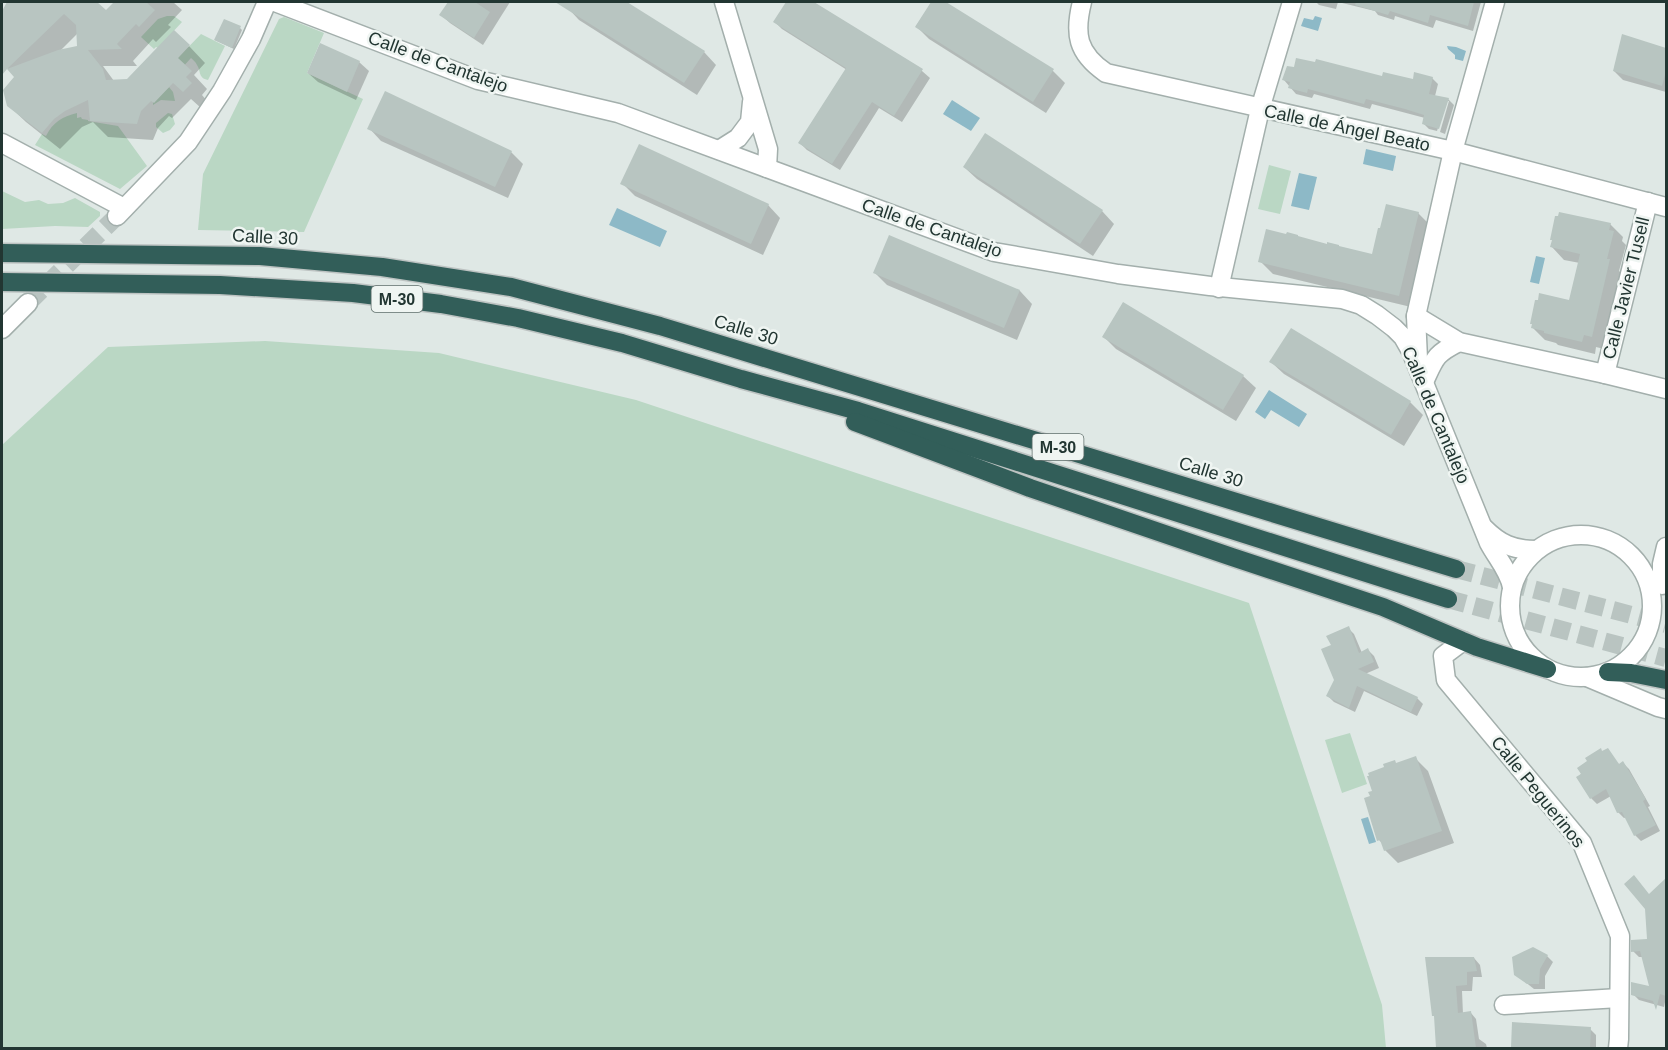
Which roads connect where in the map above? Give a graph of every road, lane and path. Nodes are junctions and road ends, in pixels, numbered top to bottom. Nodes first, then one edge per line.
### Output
1 (267, 2) edge
2 (275, 2) edge
3 (724, 2) edge
4 (1082, 2) edge
5 (1292, 2) edge
6 (1495, 2) edge
7 (753, 94) junction
8 (1260, 109) junction
9 (2, 143) edge
10 (719, 150) junction
11 (1454, 152) junction
12 (768, 168) junction
13 (1648, 202) junction
14 (1666, 207) edge
15 (2, 253) edge
16 (2, 282) edge
17 (43, 283) junction
18 (2, 287) edge
19 (1219, 288) junction
20 (28, 303) tunnel mouth
21 (1416, 316) junction
22 (2, 328) edge
23 (1394, 328) junction
24 (1459, 342) junction
25 (1421, 374) junction
26 (1605, 374) junction
27 (741, 379) junction
28 (1666, 389) edge
29 (1483, 525) junction
30 (1666, 547) edge
31 (1536, 550) junction
32 (1456, 569) tunnel mouth
33 (1659, 584) edge
34 (1512, 587) junction
35 (1448, 599) tunnel mouth
36 (1463, 640) junction
37 (1547, 669) junction
38 (1608, 672) junction
39 (1587, 677) junction
40 (1666, 680) edge
41 (1666, 709) edge
42 (1619, 998) junction
43 (1504, 1005) dead end
44 (1618, 1048) edge

1 - 9 street
2 - 10 street, Calle de Cantalejo
3 - 7 street
4 - 8 street, Calle de Ángel Beato
5 - 8 street
6 - 11 street
7 - 10 street
7 - 12 street
8 - 11 street, Calle de Ángel Beato
8 - 19 street
10 - 12 street, Calle de Cantalejo
11 - 13 street, Calle de Ángel Beato
11 - 21 street
12 - 19 street, Calle de Cantalejo
13 - 14 street, Calle de Ángel Beato
13 - 26 street, Calle Javier Tusell
15 - 32 highway, Calle 30 / M-30
16 - 17 highway, M-30
17 - 18 highway
17 - 27 highway, M-30
19 - 23 street, Calle de Cantalejo
20 - 22 street
21 - 23 street
21 - 24 street
21 - 25 street
23 - 25 street, Calle de Cantalejo
24 - 25 street
24 - 26 street
25 - 29 street, Calle de Cantalejo
26 - 28 street
27 - 35 highway, M-30
27 - 36 highway
29 - 31 street, Calle de Cantalejo
29 - 34 street, Calle de Cantalejo
30 - 33 street
31 - 33 street
31 - 34 street
33 - 38 street
34 - 37 street
36 - 37 highway
36 - 42 street, Calle Peguerinos
37 - 39 street
38 - 39 street
38 - 40 highway
39 - 41 street
42 - 43 street
42 - 44 street, Calle Peguerinos

